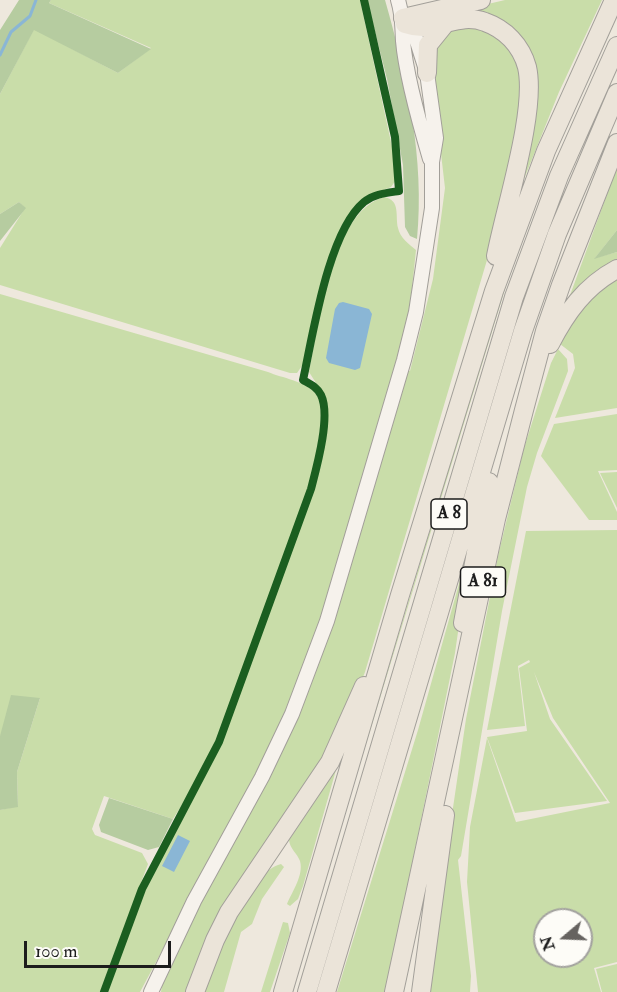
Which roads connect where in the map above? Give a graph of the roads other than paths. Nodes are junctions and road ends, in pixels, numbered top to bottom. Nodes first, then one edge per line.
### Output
1 (481, 0) edge
2 (614, 1) edge
3 (402, 14) edge
4 (447, 23) junction
5 (617, 46) edge
6 (428, 73) junction
7 (617, 93) edge
8 (617, 143) edge
9 (432, 162) junction
10 (617, 269) edge
11 (485, 319) junction
12 (515, 360) junction
13 (533, 378) junction
14 (400, 595) junction
15 (457, 706) junction
16 (446, 755) junction
17 (151, 992) edge
18 (195, 992) edge
19 (283, 992) edge
20 (307, 992) edge
21 (326, 992) edge
22 (394, 992) edge
23 (422, 992) edge

1 - 3 highway
2 - 11 highway
3 - 4 highway
3 - 6 main road
3 - 9 main road
4 - 6 highway
4 - 11 highway
5 - 20 highway, A 8
6 - 9 main road
7 - 12 highway, A 8
8 - 13 highway, A 81
9 - 17 main road
10 - 13 highway
11 - 14 highway
12 - 16 highway
12 - 21 highway, A 8
13 - 15 highway, A 81
14 - 18 highway
14 - 19 highway
15 - 16 highway, A 81
15 - 23 highway
16 - 22 highway, A 81

